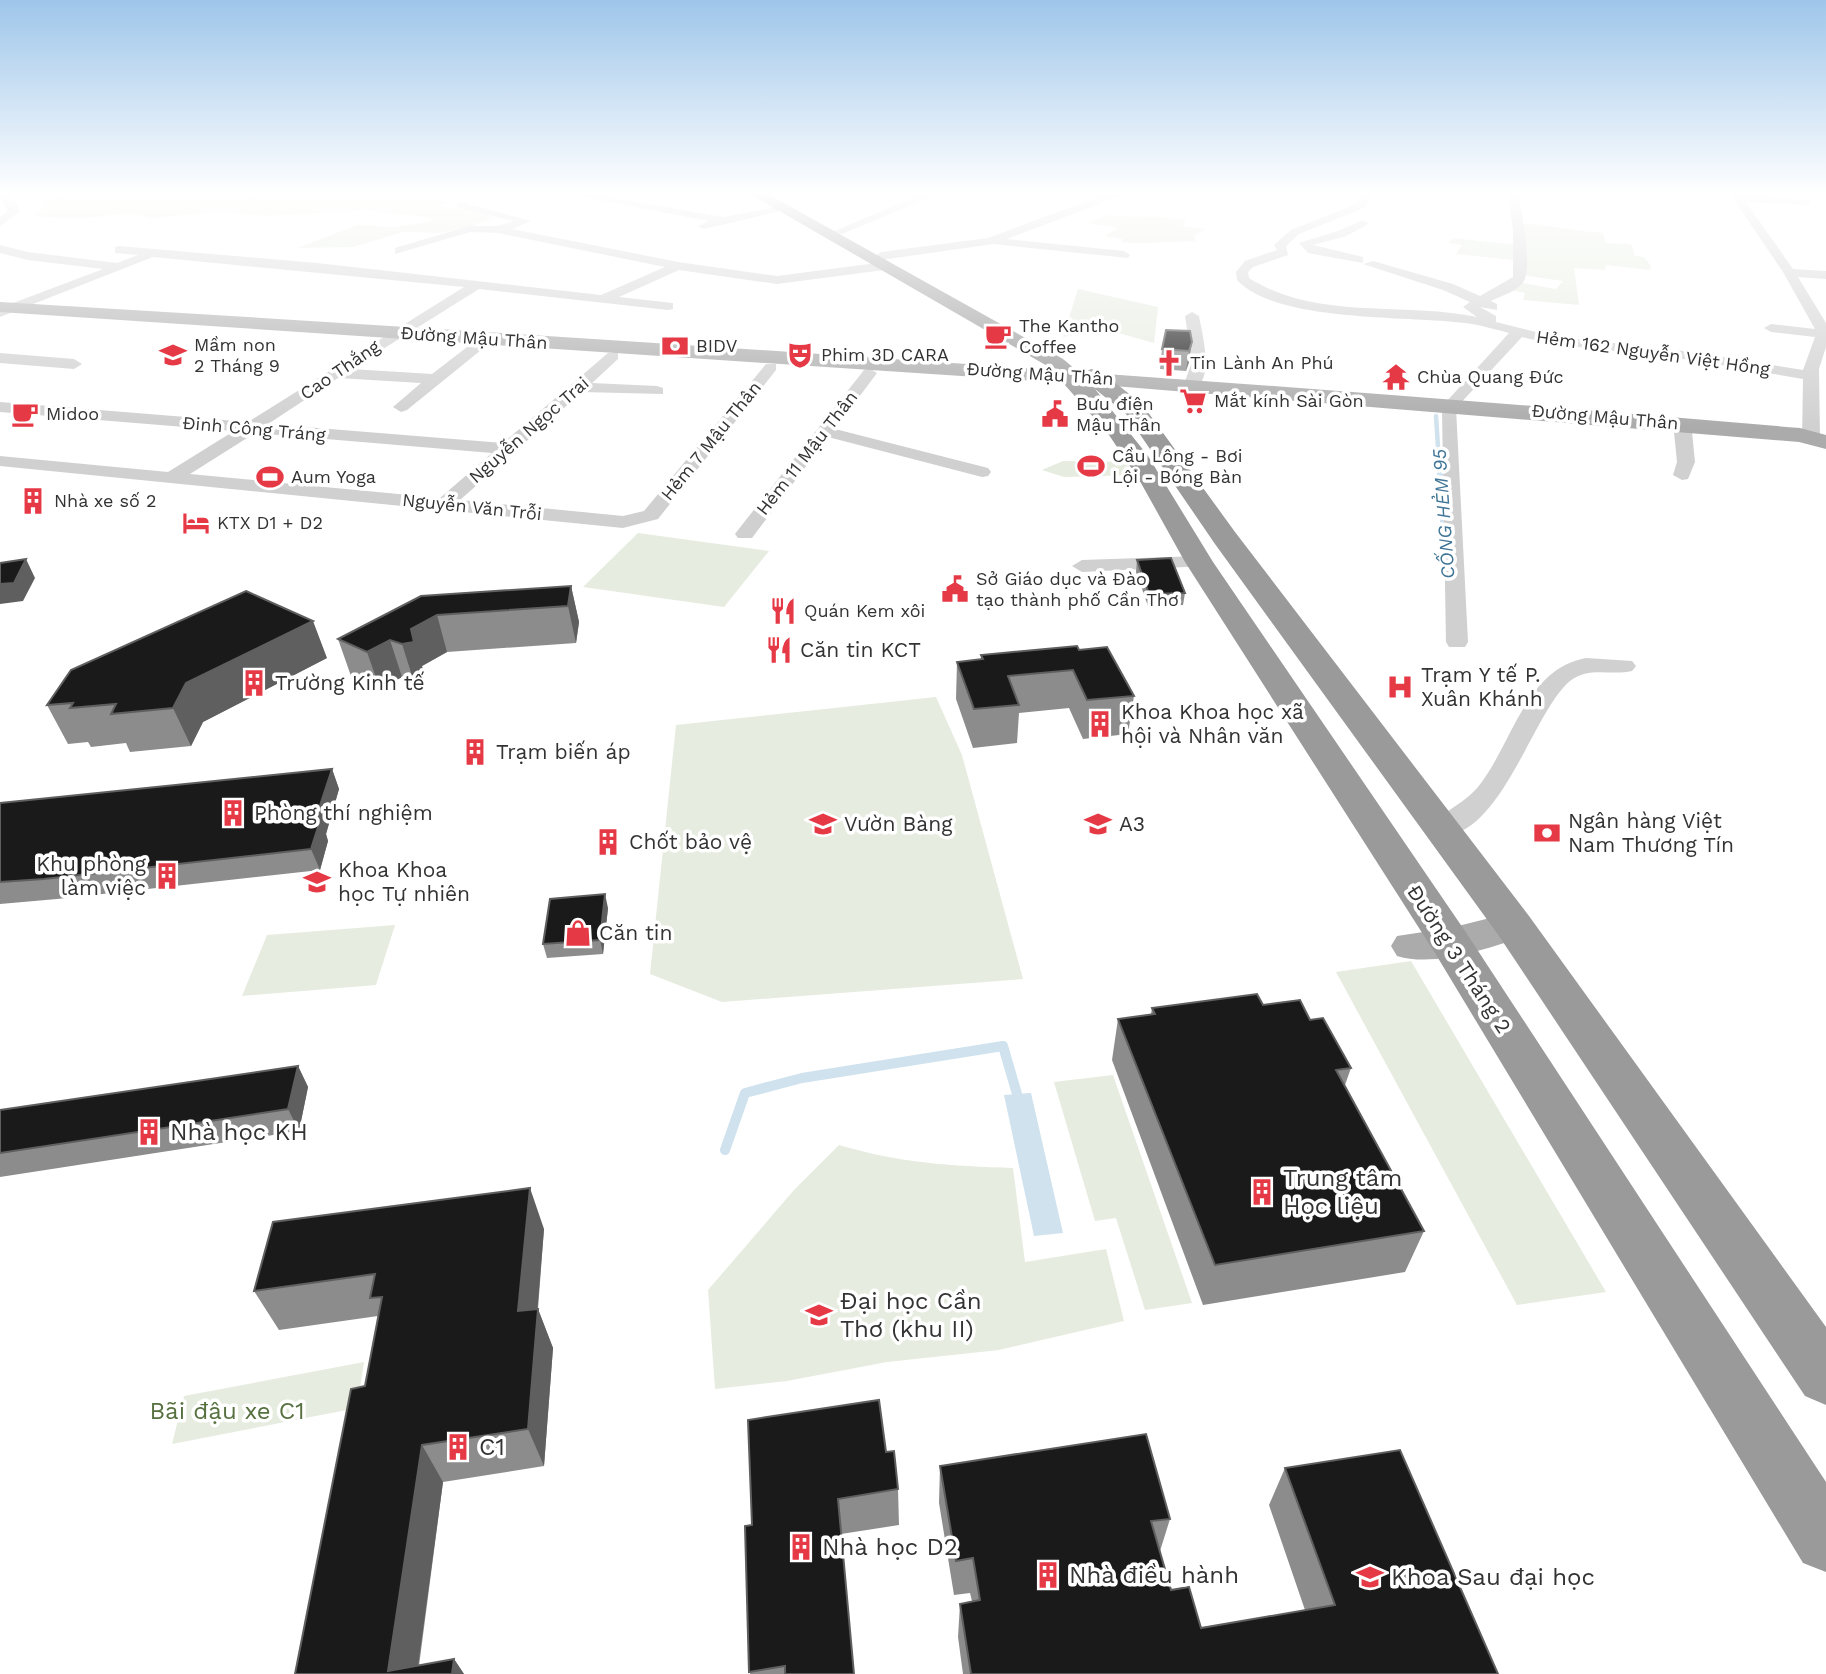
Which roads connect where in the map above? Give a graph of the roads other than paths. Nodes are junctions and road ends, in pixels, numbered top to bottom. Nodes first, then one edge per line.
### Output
1 (106, 272) edge
2 (360, 272) edge
3 (664, 272) edge
4 (721, 272) edge
5 (821, 272) edge
6 (903, 272) edge
7 (1242, 272) edge
8 (1398, 272) edge
9 (1519, 272) edge
10 (1789, 272) edge
11 (1790, 272) edge
12 (1826, 275) edge
13 (475, 286) junction
14 (600, 300) junction
15 (1479, 303) junction
16 (668, 306) dead end
17 (3, 311) edge
18 (1504, 312) dead end
19 (1192, 316) dead end
20 (1771, 328) dead end
21 (1588, 329) dead end
22 (1517, 333) junction
23 (388, 337) junction
24 (1823, 343) edge
25 (476, 347) junction
26 (613, 356) junction
27 (0, 358) edge
28 (713, 358) junction
29 (74, 364) dead end
30 (771, 367) junction
31 (1817, 369) edge
32 (336, 373) junction
33 (869, 373) junction
34 (434, 379) junction
35 (1089, 382) junction
36 (1192, 384) junction
37 (578, 387) junction
38 (657, 391) dead end
39 (0, 407) edge
40 (401, 407) dead end
41 (1452, 407) junction
42 (252, 429) junction
43 (824, 431) junction
44 (1683, 432) junction
45 (1814, 441) edge
46 (508, 449) junction
47 (0, 461) edge
48 (982, 472) dead end
49 (1682, 475) dead end
50 (171, 478) junction
51 (445, 504) junction
52 (651, 515) joint
53 (745, 534) dead end
54 (1199, 562) junction
55 (1082, 566) dead end
56 (1457, 642) dead end
57 (1624, 666) dead end
58 (1442, 828) junction
59 (1514, 926) junction
60 (1431, 944) junction
61 (1826, 1376) edge
62 (1826, 1540) edge

1 - 17 street
2 - 13 street
3 - 14 street
4 - 5 street
6 - 35 highway
7 - 22 street, Hẻm 162 Nguyễn Việt Hồng
8 - 15 street
9 - 15 street
10 - 24 street
11 - 12 street
13 - 14 street
13 - 23 street, Cao Thắng
14 - 16 street
15 - 18 street
15 - 31 street
17 - 23 main road, Đường Mậu Thân
19 - 36 street
20 - 24 street
21 - 31 street
22 - 31 street, Hẻm 162 Nguyễn Việt Hồng
22 - 41 street
23 - 25 main road, Đường Mậu Thân
23 - 28 main road, Đường Mậu Thân
23 - 32 street, Cao Thắng
24 - 31 street
25 - 26 main road, Đường Mậu Thân
25 - 34 street
26 - 28 main road, Đường Mậu Thân
26 - 37 street, Nguyễn Ngọc Trai
27 - 29 street
28 - 30 main road, Đường Mậu Thân
28 - 35 main road, Đường Mậu Thân
30 - 33 main road, Đường Mậu Thân
30 - 52 street, Hẻm 7 Mậu Thân
31 - 45 street
32 - 34 street
32 - 42 street, Cao Thắng
33 - 35 main road, Đường Mậu Thân
33 - 43 street, Hẻm 11 Mậu Thân
34 - 40 street
35 - 36 main road, Đường Mậu Thân
35 - 41 main road, Đường Mậu Thân
35 - 54 highway, Đường 3 Tháng 2
35 - 58 highway
36 - 41 main road, Đường Mậu Thân
37 - 38 street
37 - 46 street, Nguyễn Ngọc Trai
39 - 42 street, Đinh Công Tráng
41 - 44 main road, Đường Mậu Thân
41 - 45 main road, Đường Mậu Thân
41 - 56 street
42 - 46 street, Đinh Công Tráng
42 - 50 street, Cao Thắng
43 - 48 street
43 - 53 street, Hẻm 11 Mậu Thân
44 - 45 main road, Đường Mậu Thân
44 - 49 street
46 - 51 street, Nguyễn Ngọc Trai
47 - 50 street, Nguyễn Văn Trỗi
50 - 51 street, Nguyễn Văn Trỗi
51 - 52 street, Nguyễn Văn Trỗi
54 - 55 street
54 - 60 highway, Đường 3 Tháng 2
57 - 58 street
58 - 59 highway
59 - 60 main road
59 - 61 highway
60 - 62 highway, Đường 3 Tháng 2

